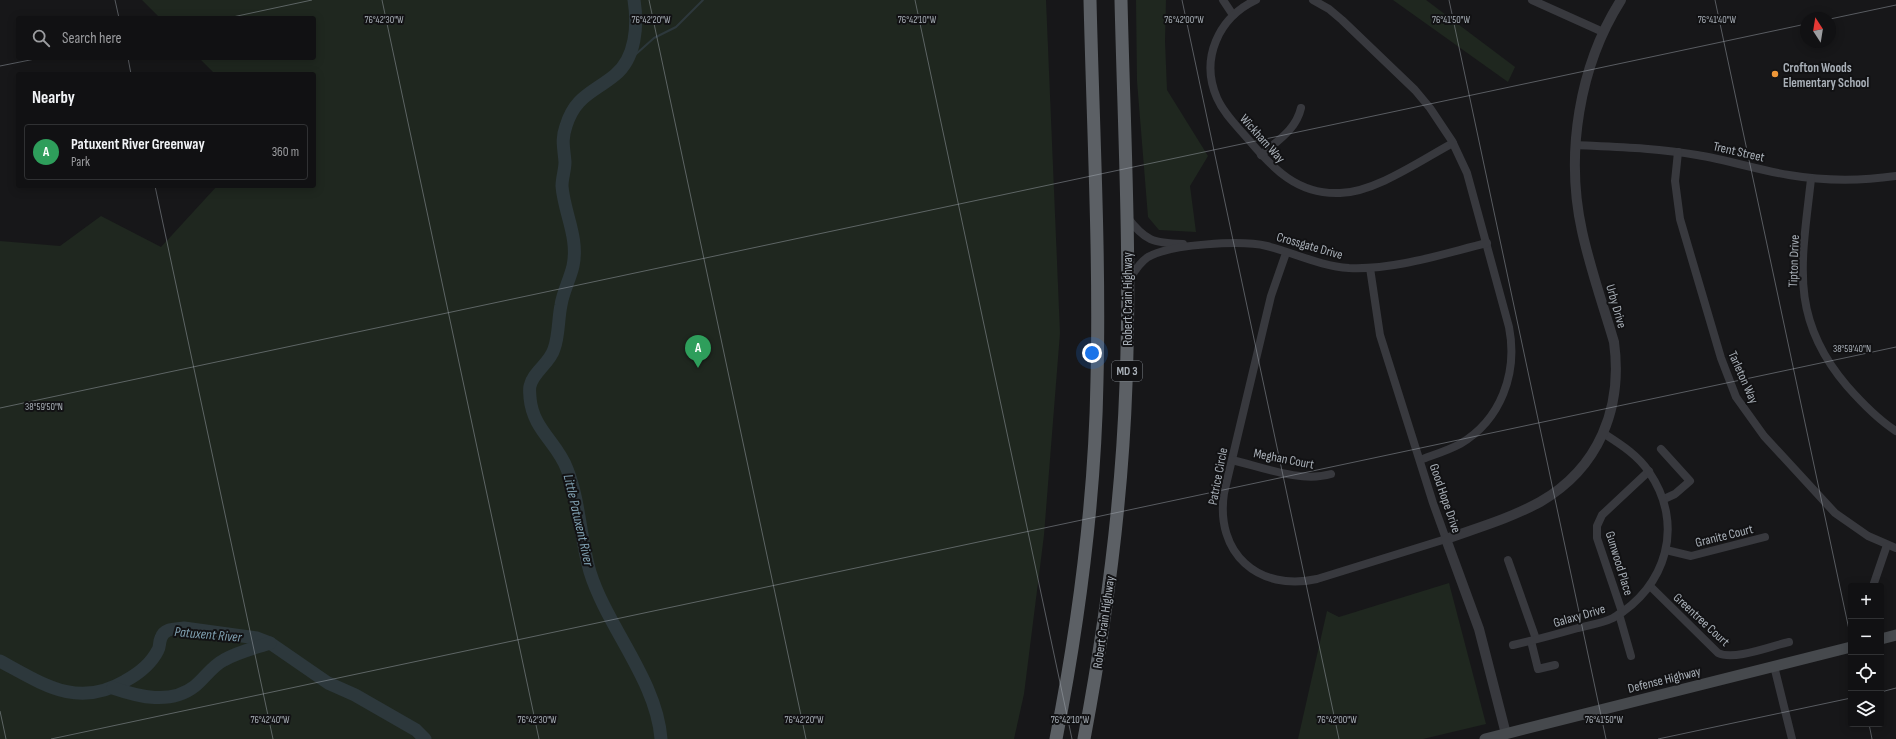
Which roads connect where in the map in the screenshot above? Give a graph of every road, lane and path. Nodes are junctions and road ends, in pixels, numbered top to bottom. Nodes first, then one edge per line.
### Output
1 (1090, 0) edge
2 (1121, 0) edge
3 (1223, 0) edge
4 (1256, 0) edge
5 (1313, 0) edge
6 (1532, 0) edge
7 (1621, 0) edge
8 (1233, 15) junction
9 (1603, 32) junction
10 (1301, 108) dead end
11 (1453, 143) junction
12 (1575, 145) junction
13 (1678, 152) junction
14 (1261, 155) junction
15 (1896, 178) edge
16 (1811, 179) junction
17 (1126, 216) junction
18 (1486, 243) junction
19 (1198, 245) junction
20 (1286, 252) junction
21 (1370, 268) junction
22 (1127, 282) junction
23 (1896, 431) edge
24 (1603, 433) junction
25 (1661, 449) dead end
26 (1232, 460) junction
27 (1420, 460) junction
28 (1649, 471) junction
29 (1331, 474) dead end
30 (1664, 499) junction
31 (1765, 537) dead end
32 (1446, 539) junction
33 (1887, 545) junction
34 (1896, 548) edge
35 (1666, 550) junction
36 (1508, 560) dead end
37 (1874, 583) edge
38 (1650, 586) junction
39 (1621, 613) junction
40 (1896, 635) edge
41 (1884, 638) edge
42 (1533, 640) junction
43 (1789, 642) dead end
44 (1513, 645) dead end
45 (1848, 648) edge
46 (1631, 656) dead end
47 (1555, 665) dead end
48 (1774, 666) junction
49 (1507, 736) edge
50 (1056, 739) edge
51 (1084, 739) edge
52 (1484, 739) edge
53 (1792, 739) edge

1 - 50 highway, Robert Crain Highway / MD 3
2 - 17 highway, Robert Crain Highway / MD 3
3 - 8 street
4 - 8 street, Wickham Way
5 - 11 street
6 - 9 street
7 - 9 street, Urby Drive
8 - 14 street, Wickham Way
9 - 12 street, Urby Drive
10 - 14 street
11 - 14 street, Wickham Way
11 - 18 street
12 - 13 street, Trent Street
12 - 24 street, Urby Drive
13 - 16 street, Trent Street
13 - 33 street, Tarleton Way
15 - 16 street, Trent Street
16 - 23 street, Tipton Drive
17 - 19 street, Crossgate Drive
17 - 22 highway, Robert Crain Highway / MD 3
18 - 21 street, Crossgate Drive
18 - 27 street
19 - 20 street, Crossgate Drive
19 - 22 street, Crossgate Drive
20 - 21 street, Crossgate Drive
20 - 26 street, Patrice Circle
21 - 27 street, Good Hope Drive
22 - 51 highway, Robert Crain Highway / MD 3
24 - 28 street, Galaxy Drive
24 - 32 street, Urby Drive
25 - 30 street
26 - 29 street, Meghan Court
26 - 32 street, Patrice Circle
27 - 32 street, Good Hope Drive
28 - 30 street, Galaxy Drive
28 - 39 street, Gunwood Place
30 - 35 street, Galaxy Drive
31 - 35 street, Granite Court
32 - 49 street, Good Hope Drive
33 - 34 street, Tarleton Way
33 - 37 street
35 - 38 street, Galaxy Drive
36 - 42 street
38 - 39 street, Galaxy Drive
38 - 43 street, Greentree Court
39 - 42 street, Galaxy Drive
39 - 46 street, Gunwood Place
40 - 41 main road
42 - 44 street, Galaxy Drive
42 - 47 street
45 - 48 main road, Defense Highway
48 - 49 main road, Defense Highway
48 - 53 street
49 - 52 main road, Defense Highway

